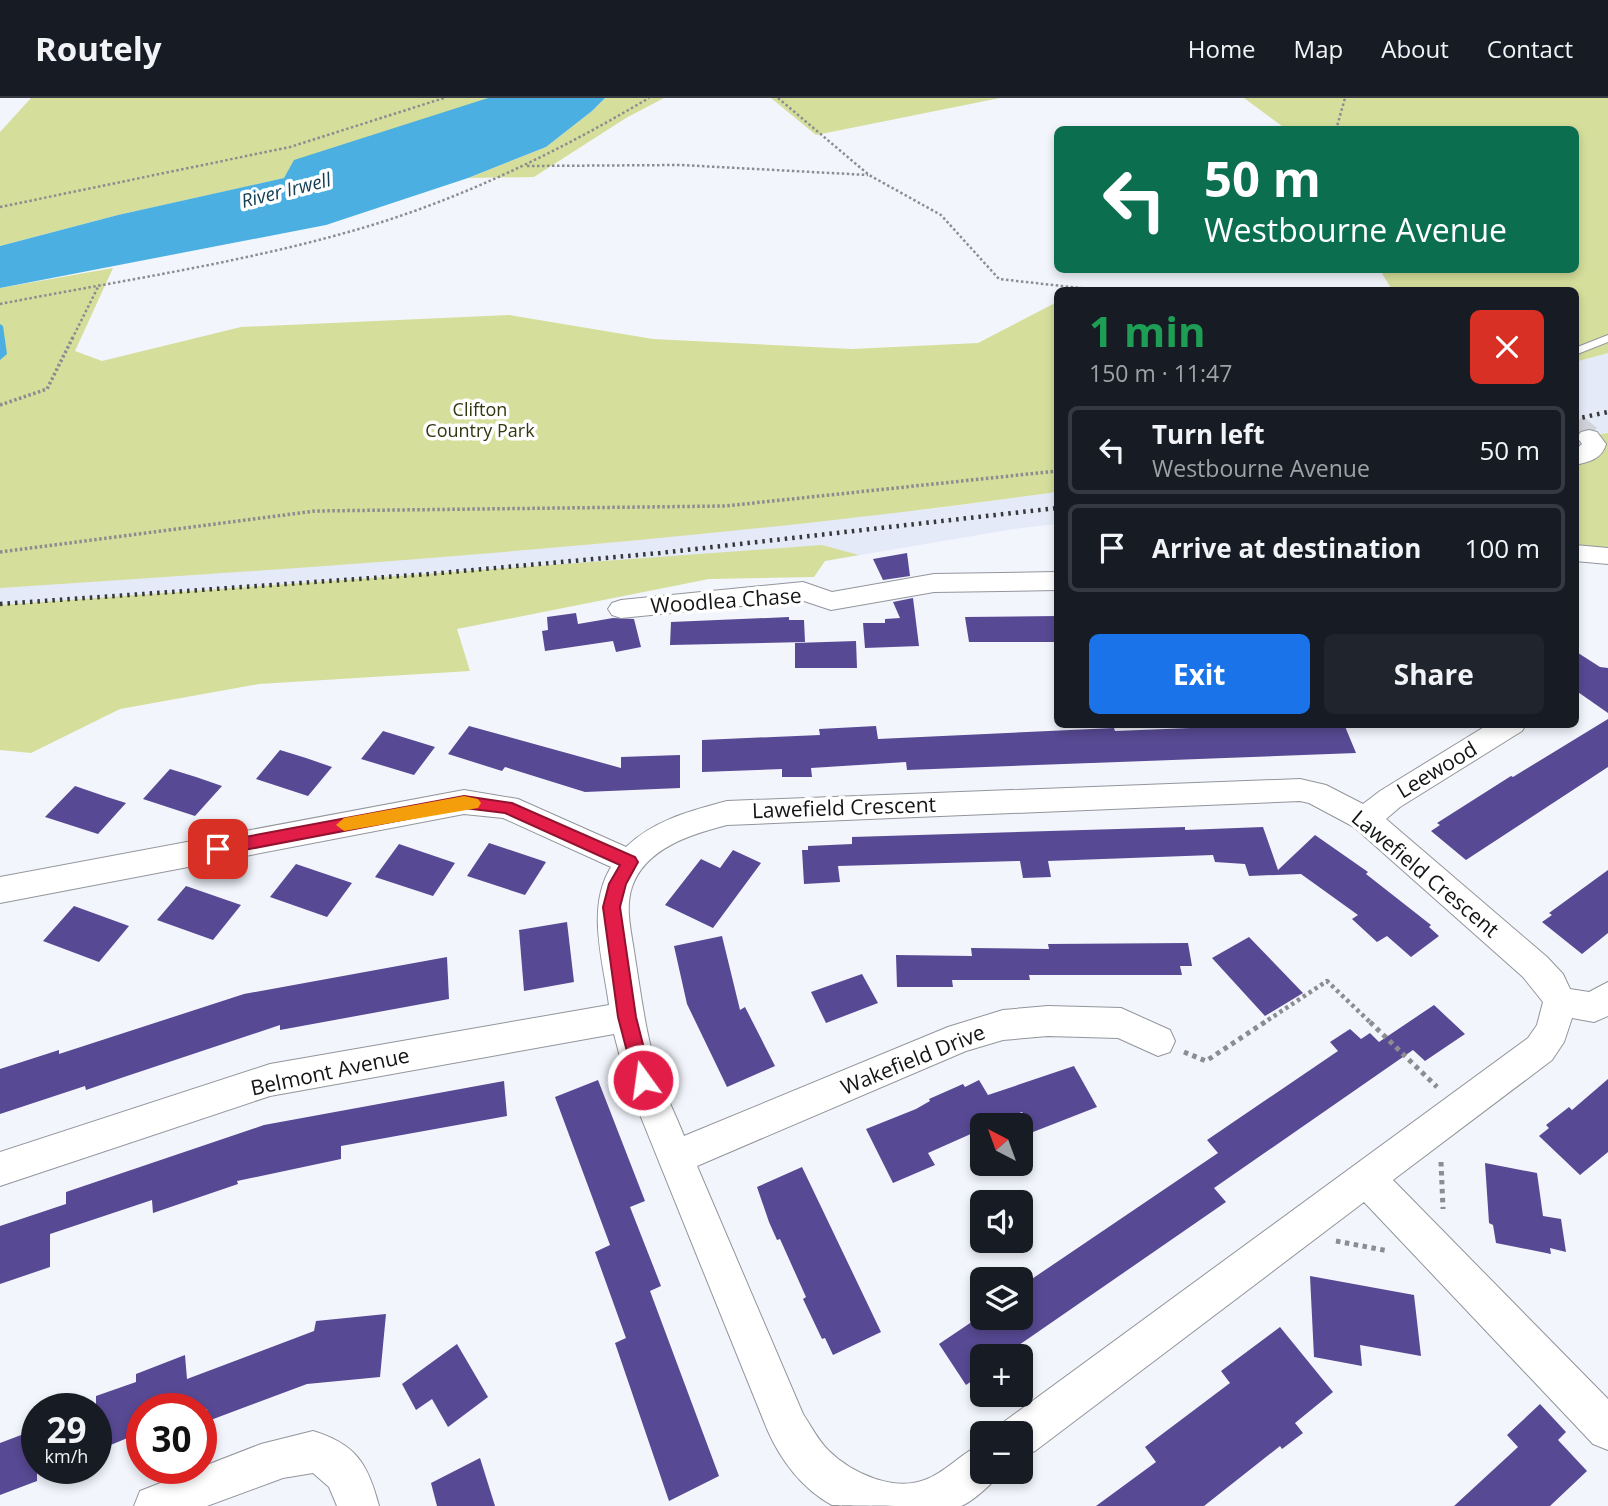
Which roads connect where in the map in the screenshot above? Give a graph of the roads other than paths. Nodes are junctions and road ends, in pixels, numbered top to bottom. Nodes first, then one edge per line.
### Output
1 (1608, 338) edge
2 (1579, 350) edge
3 (1589, 437) dead end
4 (1579, 456) edge
5 (1579, 553) edge
6 (1608, 556) edge
7 (1054, 582) edge
8 (621, 609) dead end
9 (1505, 728) edge
10 (1365, 819) junction
11 (630, 862) junction
12 (0, 890) edge
13 (1608, 997) edge
14 (1560, 1002) junction
15 (627, 1017) junction
16 (1158, 1041) road end
17 (677, 1157) junction
18 (0, 1169) edge
19 (1366, 1178) junction
20 (1033, 1426) edge
21 (1608, 1429) edge
22 (970, 1474) edge
23 (155, 1506) edge
24 (358, 1506) edge

1 - 2 lane
3 - 4 street
5 - 6 street
7 - 8 street, Woodlea Chase
9 - 10 street, Leewood
10 - 11 street, Lawefield Crescent
10 - 14 street, Lawefield Crescent
11 - 12 street
11 - 15 street, Lawefield Crescent
13 - 14 street
14 - 19 street
15 - 17 street, Lawefield Crescent
15 - 18 street, Belmont Avenue
16 - 17 street, Wakefield Drive
17 - 22 street, Lawefield Crescent
19 - 20 street
19 - 21 street
23 - 24 street

